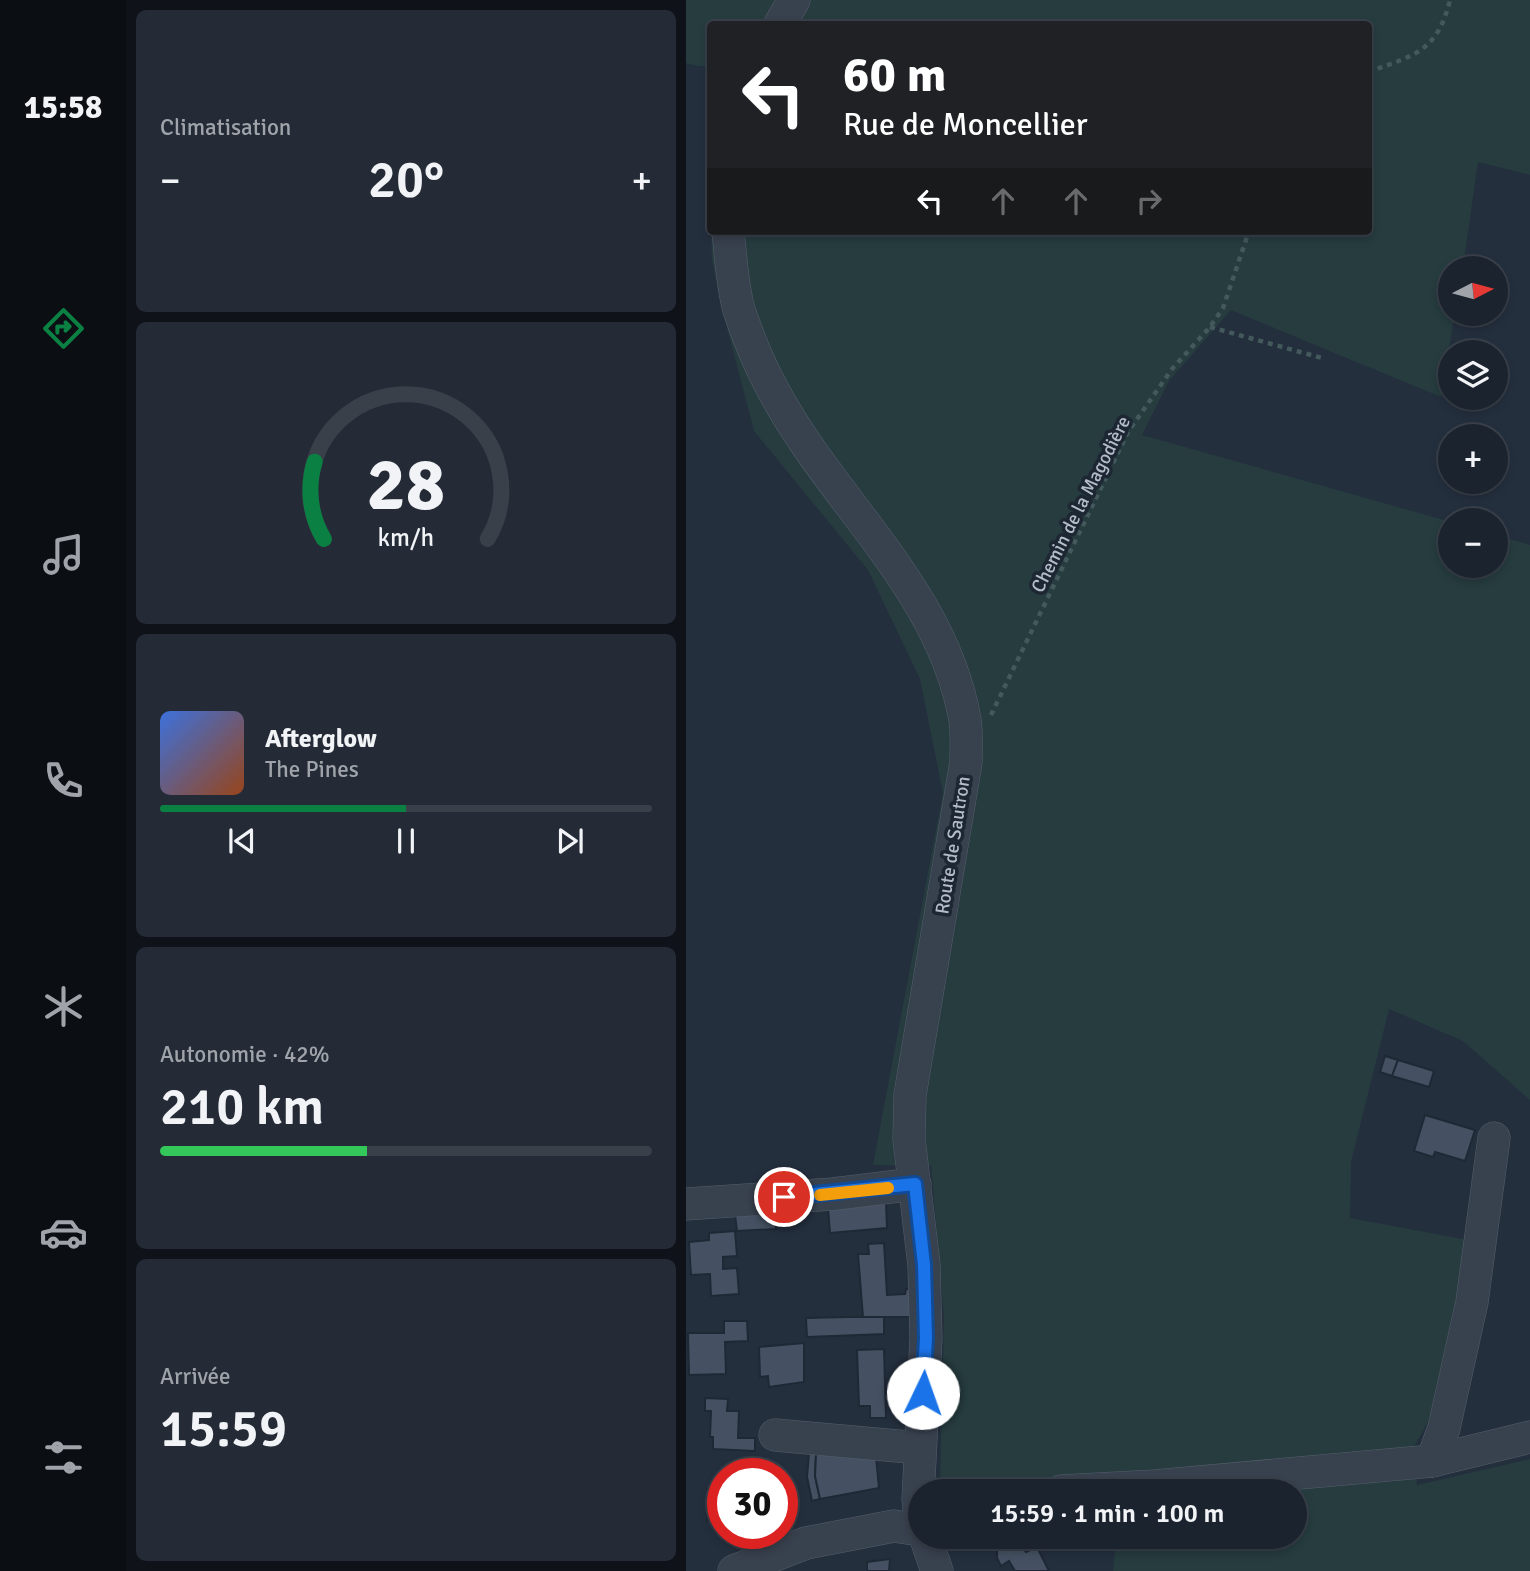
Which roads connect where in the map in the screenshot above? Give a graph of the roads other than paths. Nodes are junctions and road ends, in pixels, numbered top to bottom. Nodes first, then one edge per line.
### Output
1 (794, 0) edge
2 (782, 21) edge
3 (729, 235) edge
4 (1494, 1138) dead end
5 (915, 1184) junction
6 (686, 1204) edge
7 (775, 1435) dead end
8 (1530, 1437) edge
9 (920, 1448) junction
10 (1432, 1461) junction
11 (920, 1479) edge
12 (1233, 1479) edge
13 (908, 1518) edge
14 (929, 1549) edge
15 (734, 1571) edge
16 (937, 1571) edge

1 - 2 street
3 - 5 street, Route de Sautron
4 - 10 street
5 - 6 street
5 - 9 street, Route de Sautron
7 - 9 street
8 - 10 street
9 - 11 street, Route de Sautron
10 - 12 street
13 - 15 street
14 - 16 street

